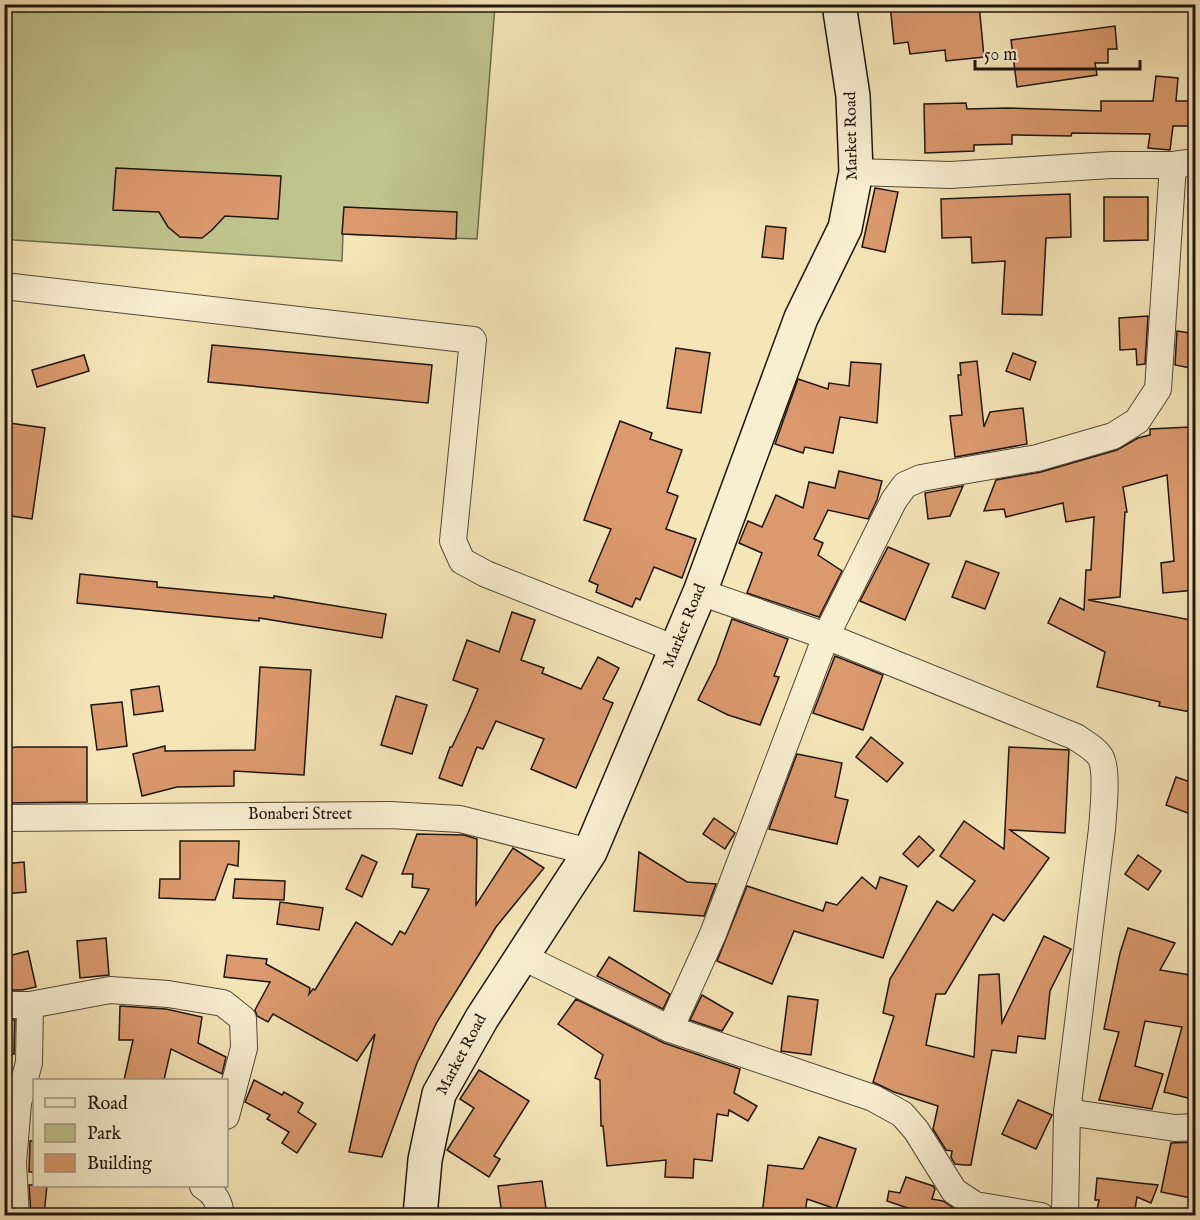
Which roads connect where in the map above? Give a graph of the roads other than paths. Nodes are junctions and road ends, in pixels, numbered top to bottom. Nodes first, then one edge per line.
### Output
1 (839, 4) edge
2 (1184, 163) edge
3 (856, 172) junction
4 (4, 286) edge
5 (700, 592) junction
6 (826, 636) junction
7 (676, 649) junction
8 (4, 818) edge
9 (590, 852) junction
10 (521, 956) junction
11 (17, 1005) edge
12 (670, 1029) junction
13 (19, 1105) edge
14 (228, 1108) edge
15 (1067, 1112) junction
16 (1196, 1127) edge
17 (207, 1187) edge
18 (16, 1215) edge
19 (221, 1215) edge
20 (420, 1215) edge
21 (1041, 1215) edge
22 (1065, 1215) edge

1 - 3 main road, Market Road
2 - 3 street
2 - 6 street
3 - 5 main road, Market Road
4 - 7 street
5 - 6 street
5 - 7 main road, Market Road
6 - 12 street
6 - 15 street
7 - 9 main road, Market Road
8 - 9 street, Bonaberi Street
9 - 10 main road, Market Road
10 - 12 street
10 - 20 main road, Market Road
11 - 13 street
11 - 14 street
12 - 21 street
13 - 18 street
15 - 16 street
15 - 22 street
17 - 19 street

